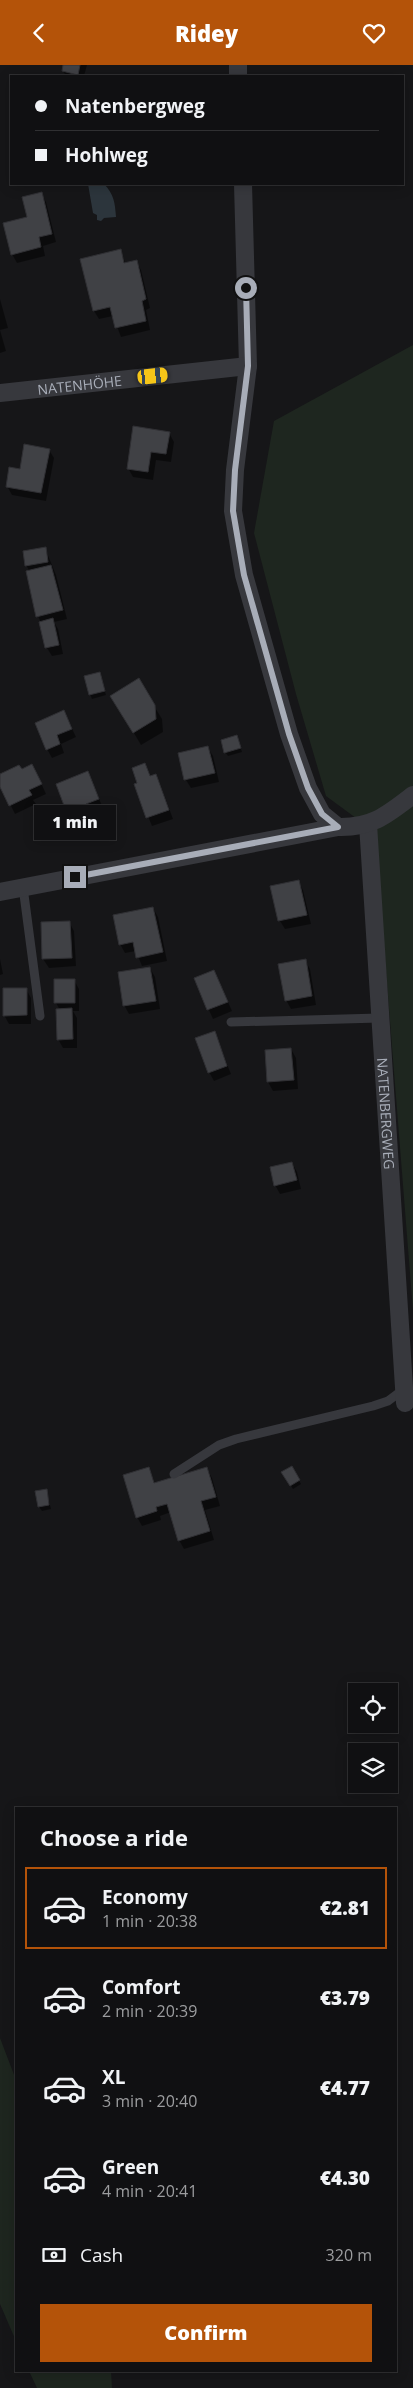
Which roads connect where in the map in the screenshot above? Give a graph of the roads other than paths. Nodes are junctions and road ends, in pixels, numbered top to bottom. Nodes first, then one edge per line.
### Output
1 (243, 185) edge
2 (248, 366) junction
3 (0, 393) edge
4 (413, 795) edge
5 (368, 824) junction
6 (338, 827) junction
7 (22, 887) junction
8 (0, 892) edge
9 (40, 1016) dead end
10 (379, 1018) junction
11 (231, 1022) dead end
12 (404, 1396) joint
13 (174, 1474) dead end

1 - 2 street
2 - 3 street, NATENHÖHE
2 - 6 street
4 - 5 street
5 - 6 street
5 - 10 street, NATENBERGWEG
6 - 7 street
7 - 8 street
7 - 9 lane
10 - 11 lane
10 - 12 street, NATENBERGWEG
12 - 13 lane

